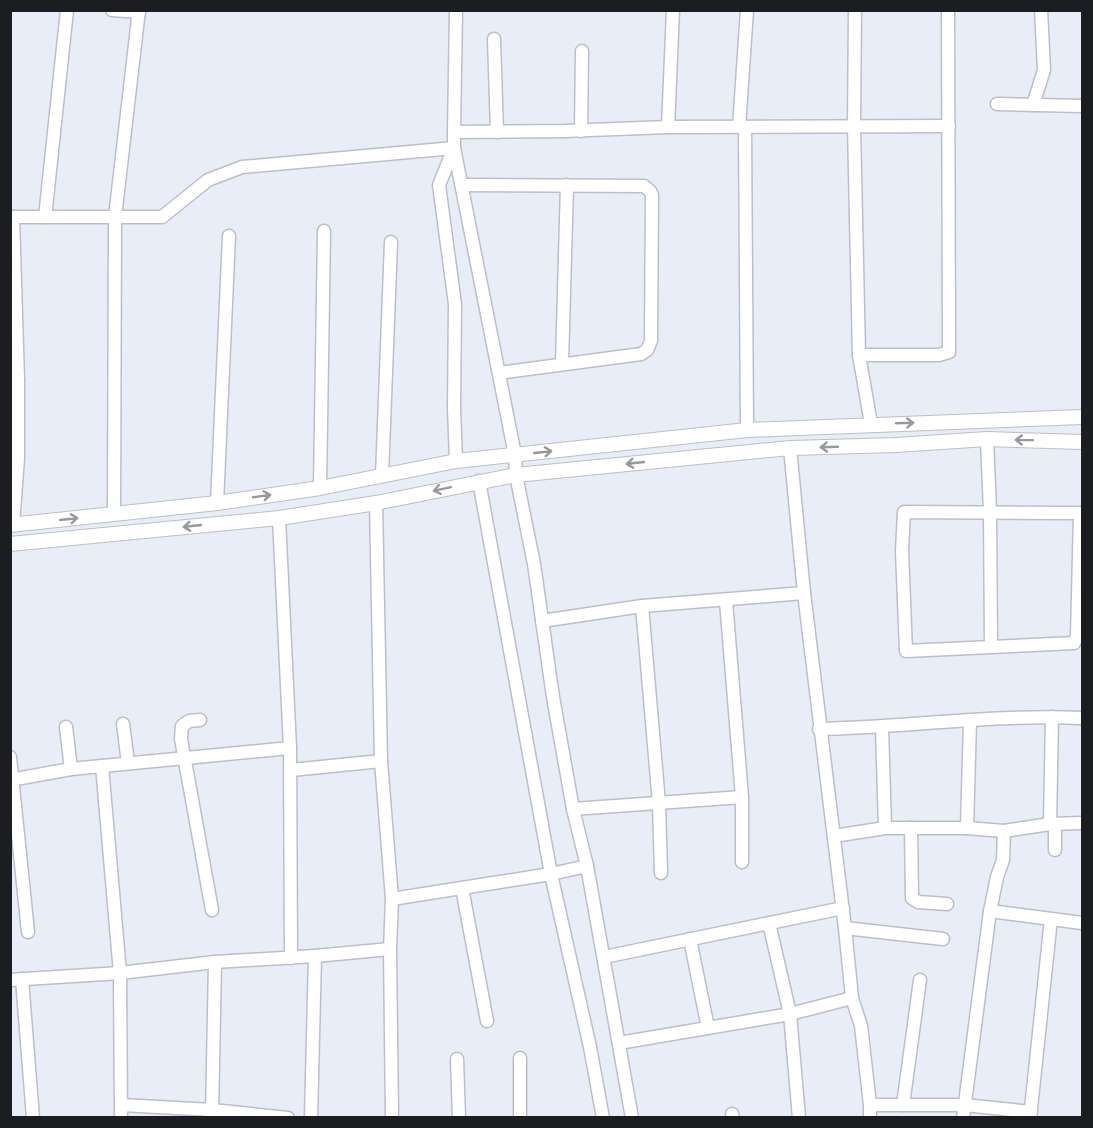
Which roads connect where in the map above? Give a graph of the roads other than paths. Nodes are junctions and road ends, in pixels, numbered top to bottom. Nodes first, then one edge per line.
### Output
1 (67, 10) edge
2 (111, 10) edge
3 (456, 10) edge
4 (673, 10) edge
5 (747, 10) edge
6 (855, 10) edge
7 (948, 10) edge
8 (1041, 10) edge
9 (139, 11) edge
10 (494, 39) dead end
11 (582, 51) dead end
12 (997, 104) dead end
13 (1033, 105) junction
14 (1083, 106) edge
15 (854, 126) junction
16 (949, 126) junction
17 (668, 127) junction
18 (742, 127) junction
19 (581, 131) junction
20 (454, 132) junction
21 (496, 132) junction
22 (454, 148) junction
23 (462, 185) junction
24 (567, 185) junction
25 (12, 217) edge
26 (45, 217) junction
27 (115, 217) junction
28 (324, 231) dead end
29 (229, 236) dead end
30 (391, 242) dead end
31 (859, 355) junction
32 (562, 363) junction
33 (499, 373) junction
34 (14, 380) edge
35 (1083, 417) edge
36 (871, 424) junction
37 (747, 430) junction
38 (987, 439) junction
39 (1083, 442) edge
40 (790, 448) junction
41 (515, 455) junction
42 (456, 461) junction
43 (516, 475) junction
44 (382, 476) junction
45 (479, 482) junction
46 (320, 488) junction
47 (217, 503) junction
48 (375, 503) junction
49 (990, 512) junction
50 (1081, 513) edge
51 (114, 514) junction
52 (279, 518) junction
53 (12, 525) edge
54 (10, 544) edge
55 (804, 593) junction
56 (726, 601) junction
57 (642, 606) junction
58 (542, 621) junction
59 (991, 646) junction
60 (1052, 717) junction
61 (1083, 718) edge
62 (200, 720) dead end
63 (970, 721) junction
64 (123, 724) dead end
65 (66, 727) dead end
66 (882, 728) junction
67 (819, 729) junction
68 (290, 748) junction
69 (10, 757) edge
70 (185, 757) junction
71 (381, 761) junction
72 (128, 763) junction
73 (102, 766) junction
74 (71, 769) junction
75 (291, 770) junction
76 (12, 779) edge
77 (742, 797) junction
78 (659, 803) junction
79 (573, 809) junction
80 (1083, 823) edge
81 (1053, 824) junction
82 (885, 828) junction
83 (911, 828) junction
84 (967, 828) junction
85 (1004, 831) junction
86 (834, 836) junction
87 (1055, 850) dead end
88 (742, 862) dead end
89 (587, 866) junction
90 (661, 873) dead end
91 (550, 874) junction
92 (462, 888) junction
93 (392, 899) junction
94 (948, 904) dead end
95 (843, 908) junction
96 (212, 910) dead end
97 (990, 911) junction
98 (1052, 919) junction
99 (1083, 922) edge
100 (769, 923) junction
101 (845, 928) junction
102 (28, 932) dead end
103 (690, 939) junction
104 (943, 939) dead end
105 (390, 949) junction
106 (315, 957) junction
107 (604, 957) junction
108 (291, 958) junction
109 (215, 962) junction
110 (120, 973) junction
111 (16, 979) edge
112 (920, 980) dead end
113 (852, 998) junction
114 (790, 1014) junction
115 (487, 1021) dead end
116 (708, 1028) junction
117 (619, 1044) junction
118 (520, 1058) dead end
119 (457, 1059) dead end
120 (903, 1105) junction
121 (122, 1111) edge
122 (870, 1111) edge
123 (964, 1111) edge
124 (212, 1114) edge
125 (1031, 1115) edge
126 (33, 1118) edge
127 (288, 1118) edge
128 (311, 1118) edge
129 (392, 1118) edge
130 (459, 1118) edge
131 (520, 1118) edge
132 (603, 1118) edge
133 (632, 1118) edge
134 (799, 1118) edge

1 - 26 street
2 - 9 street
3 - 20 street
4 - 17 street
5 - 18 street
6 - 15 street
7 - 16 street
8 - 13 street
9 - 27 street
10 - 21 street
11 - 19 street
12 - 13 street
13 - 14 street
15 - 16 street
15 - 18 street
15 - 31 street
16 - 31 street
17 - 18 street
17 - 19 street
18 - 37 street
19 - 21 street
20 - 21 street
20 - 22 street
22 - 23 street
22 - 27 street
22 - 42 street
23 - 24 street
23 - 33 street
24 - 32 street
24 - 32 street
25 - 26 street
25 - 34 street
26 - 27 street
27 - 51 street
28 - 46 street
29 - 47 street
30 - 44 street
31 - 36 street
32 - 33 street
33 - 41 street
34 - 53 street
36 -> 35 street
36 - 37 street
41 -> 37 street
39 -> 38 street
38 -> 40 street
38 - 49 street
40 -> 43 street
40 - 55 street
41 - 42 street
41 - 43 street
42 - 44 street
43 - 45 street
43 - 58 street
44 - 46 street
45 -> 48 street
45 - 91 street
47 -> 46 street
47 - 51 street
48 - 52 street
48 - 71 street
49 - 50 street
49 - 59 street
49 - 59 street
50 - 59 street
53 -> 51 street
52 -> 54 street
52 - 68 street
55 - 56 street
55 - 67 street
56 - 57 street
56 - 77 street
57 - 58 street
57 - 78 street
58 - 79 street
60 - 61 street
60 - 63 street
60 - 81 street
62 - 70 street
63 - 66 street
63 - 84 street
64 - 72 street
65 - 74 street
66 - 67 street
66 - 82 street
67 - 86 street
68 - 70 street
68 - 75 street
69 - 76 street
70 - 72 street
70 - 96 street
71 - 75 street
71 - 93 street
72 - 73 street
73 - 74 street
73 - 110 street
74 - 76 street
75 - 108 street
76 - 102 street
77 - 78 street
77 - 88 street
78 - 79 street
78 - 90 street
79 - 89 street
80 - 81 street
81 - 85 street
81 - 87 street
82 - 83 street
82 - 86 street
83 - 84 street
83 - 94 street
84 - 85 street
85 - 97 street
86 - 95 street
89 - 91 street
89 - 107 street
91 - 92 street
91 - 132 street
92 - 93 street
92 - 115 street
93 - 105 street
95 - 100 street
95 - 101 street
97 - 98 street
97 - 123 street
98 - 99 street
98 - 125 street
100 - 103 street
100 - 114 street
101 - 104 street
101 - 113 street
103 - 107 street
103 - 116 street
105 - 106 street
105 - 129 street
106 - 108 street
106 - 128 street
107 - 117 street
108 - 109 street
109 - 110 street
109 - 124 street
110 - 111 street
110 - 121 street
111 - 126 street
112 - 120 street
113 - 114 street
113 - 122 street
114 - 116 street
114 - 134 street
116 - 117 street
117 - 133 street
118 - 131 street
119 - 130 street
120 - 122 street
120 - 123 street
121 - 124 street
123 - 125 street
124 - 127 street

